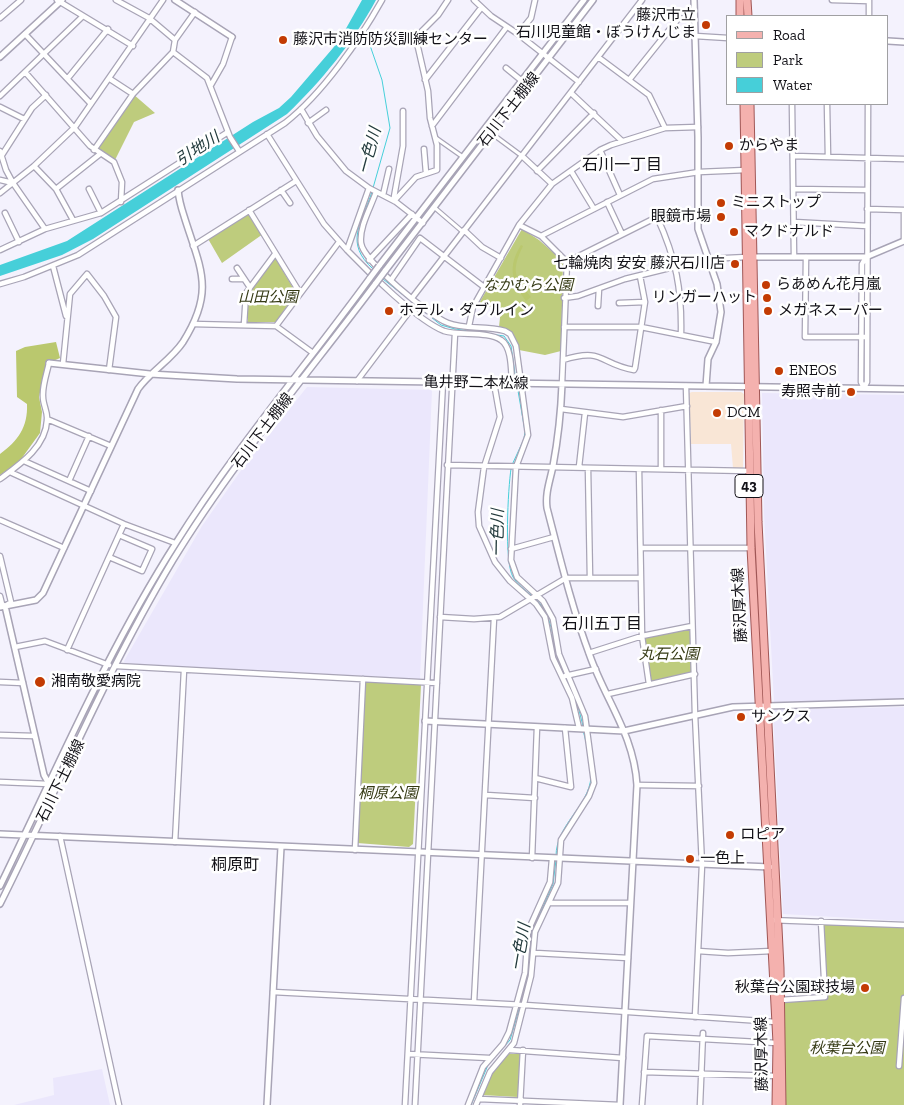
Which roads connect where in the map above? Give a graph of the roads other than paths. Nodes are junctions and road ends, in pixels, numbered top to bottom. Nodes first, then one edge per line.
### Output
1 (21, 0) edge
2 (116, 0) edge
3 (163, 0) edge
4 (176, 0) edge
5 (382, 0) edge
6 (448, 0) edge
7 (474, 0) edge
8 (535, 0) edge
9 (584, 0) edge
10 (593, 0) edge
11 (642, 0) edge
12 (694, 0) edge
13 (740, 0) edge
14 (747, 0) edge
15 (832, 0) edge
16 (853, 0) edge
17 (60, 1) edge
18 (869, 1) edge
19 (481, 8) junction
20 (195, 12) junction
21 (740, 15) edge
22 (748, 15) edge
23 (869, 15) edge
24 (83, 16) junction
25 (0, 18) edge
26 (149, 18) junction
27 (694, 18) junction
28 (506, 28) junction
29 (108, 29) junction
30 (25, 34) junction
31 (518, 34) junction
32 (695, 36) junction
33 (232, 37) joint
34 (726, 38) edge
35 (175, 40) junction
36 (889, 41) edge
37 (904, 42) edge
38 (133, 46) junction
39 (173, 52) junction
40 (44, 54) junction
41 (543, 54) junction
42 (0, 56) edge
43 (598, 57) junction
44 (549, 59) junction
45 (506, 68) dead end
46 (25, 72) junction
47 (68, 78) junction
48 (110, 79) junction
49 (425, 80) junction
50 (629, 80) junction
51 (522, 82) junction
52 (579, 82) junction
53 (211, 85) junction
54 (571, 93) junction
55 (133, 94) junction
56 (0, 96) edge
57 (46, 96) junction
58 (91, 104) junction
59 (744, 105) edge
60 (750, 105) edge
61 (792, 105) edge
62 (827, 105) edge
63 (868, 105) edge
64 (0, 107) edge
65 (301, 109) junction
66 (326, 110) dead end
67 (403, 111) dead end
68 (594, 113) junction
69 (24, 119) junction
70 (308, 123) junction
71 (432, 126) junction
72 (698, 126) junction
73 (75, 127) junction
74 (665, 128) junction
75 (491, 132) junction
76 (229, 134) junction
77 (267, 134) junction
78 (435, 137) junction
79 (622, 141) junction
80 (424, 148) dead end
81 (238, 149) junction
82 (94, 150) junction
83 (600, 150) junction
84 (1, 153) edge
85 (100, 154) junction
86 (522, 156) junction
87 (793, 156) junction
88 (464, 157) junction
89 (828, 157) junction
90 (867, 158) junction
91 (904, 159) edge
92 (34, 166) junction
93 (389, 169) dead end
94 (537, 170) junction
95 (746, 170) junction
96 (571, 171) junction
97 (698, 172) junction
98 (426, 173) junction
99 (0, 180) edge
100 (296, 181) junction
101 (13, 184) junction
102 (552, 184) junction
103 (56, 189) junction
104 (89, 189) dead end
105 (793, 189) junction
106 (178, 190) junction
107 (281, 190) junction
108 (373, 190) junction
109 (867, 190) junction
110 (0, 193) edge
111 (383, 195) junction
112 (620, 195) junction
113 (394, 201) junction
114 (121, 202) junction
115 (607, 202) junction
116 (290, 203) dead end
117 (435, 208) junction
118 (594, 209) junction
119 (867, 209) junction
120 (249, 210) junction
121 (904, 210) edge
122 (5, 213) dead end
123 (101, 213) junction
124 (904, 213) edge
125 (412, 214) junction
126 (418, 218) junction
127 (73, 220) junction
128 (794, 222) junction
129 (424, 223) junction
130 (520, 225) junction
131 (867, 226) junction
132 (44, 229) junction
133 (463, 231) junction
134 (622, 234) junction
135 (541, 236) junction
136 (904, 241) edge
137 (19, 242) junction
138 (339, 242) junction
139 (193, 246) junction
140 (0, 250) edge
141 (348, 250) junction
142 (275, 254) junction
143 (444, 256) junction
144 (750, 257) junction
145 (794, 257) junction
146 (806, 257) junction
147 (866, 257) junction
148 (501, 258) junction
149 (706, 259) junction
150 (369, 260) junction
151 (567, 262) junction
152 (53, 266) junction
153 (676, 267) junction
154 (237, 268) dead end
155 (640, 276) junction
156 (232, 278) dead end
157 (244, 279) junction
158 (391, 280) junction
159 (0, 284) edge
160 (249, 286) junction
161 (484, 287) junction
162 (599, 289) junction
163 (300, 293) junction
164 (412, 298) junction
165 (564, 298) junction
166 (645, 302) junction
167 (619, 304) dead end
168 (598, 306) dead end
169 (412, 308) junction
170 (67, 320) junction
171 (193, 324) junction
172 (244, 325) junction
173 (276, 326) junction
174 (469, 326) junction
175 (564, 327) junction
176 (641, 327) junction
177 (455, 333) junction
178 (681, 334) junction
179 (862, 337) junction
180 (867, 337) junction
181 (716, 342) junction
182 (313, 353) junction
183 (563, 360) junction
184 (49, 362) joint
185 (63, 364) junction
186 (109, 370) junction
187 (150, 374) junction
188 (293, 380) junction
189 (302, 380) junction
190 (357, 381) junction
191 (443, 382) junction
192 (452, 382) junction
193 (494, 383) junction
194 (517, 383) junction
195 (562, 384) junction
196 (686, 386) junction
197 (706, 386) junction
198 (752, 386) junction
199 (864, 388) junction
200 (904, 389) edge
201 (687, 406) junction
202 (561, 409) junction
203 (661, 410) junction
204 (585, 413) junction
205 (47, 419) junction
206 (88, 436) junction
207 (111, 446) junction
208 (24, 462) junction
209 (447, 465) junction
210 (484, 467) junction
211 (513, 467) junction
212 (553, 467) junction
213 (579, 467) junction
214 (588, 468) junction
215 (640, 469) junction
216 (661, 469) junction
217 (688, 470) junction
218 (749, 471) junction
219 (10, 472) junction
220 (0, 479) edge
221 (69, 481) junction
222 (91, 491) junction
223 (84, 506) junction
224 (0, 520) edge
225 (124, 524) junction
226 (119, 535) junction
227 (554, 537) junction
228 (175, 543) junction
229 (64, 548) junction
230 (641, 548) junction
231 (751, 548) junction
232 (511, 549) junction
233 (689, 550) junction
234 (0, 556) edge
235 (109, 557) junction
236 (566, 578) junction
237 (590, 578) junction
238 (641, 578) junction
239 (537, 595) junction
240 (0, 596) edge
241 (531, 599) junction
242 (3, 606) edge
243 (440, 617) junction
244 (494, 618) junction
245 (692, 626) junction
246 (642, 636) junction
247 (15, 647) junction
248 (67, 650) junction
249 (589, 653) junction
250 (108, 665) junction
251 (116, 666) junction
252 (596, 669) junction
253 (184, 670) junction
254 (695, 674) junction
255 (568, 676) junction
256 (561, 678) junction
257 (363, 679) junction
258 (0, 682) edge
259 (427, 682) junction
260 (437, 683) junction
261 (23, 684) junction
262 (650, 684) junction
263 (608, 694) junction
264 (904, 702) edge
265 (762, 706) junction
266 (694, 716) junction
267 (425, 720) junction
268 (435, 721) junction
269 (489, 724) junction
270 (537, 727) junction
271 (565, 728) junction
272 (583, 729) junction
273 (624, 731) junction
274 (0, 735) edge
275 (34, 736) junction
276 (535, 778) junction
277 (0, 782) edge
278 (49, 784) junction
279 (637, 785) junction
280 (699, 786) junction
281 (486, 795) junction
282 (535, 798) junction
283 (0, 834) edge
284 (25, 835) junction
285 (34, 835) junction
286 (60, 836) junction
287 (175, 842) junction
288 (281, 847) junction
289 (355, 850) junction
290 (418, 853) junction
291 (428, 853) junction
292 (483, 856) junction
293 (532, 858) junction
294 (556, 859) junction
295 (632, 862) junction
296 (702, 864) junction
297 (770, 867) junction
298 (0, 886) edge
299 (549, 903) junction
300 (0, 904) edge
301 (630, 904) junction
302 (773, 920) junction
303 (821, 920) junction
304 (904, 925) edge
305 (698, 951) junction
306 (772, 951) junction
307 (535, 953) junction
308 (628, 958) junction
309 (273, 992) junction
310 (904, 998) edge
311 (411, 999) junction
312 (420, 1000) junction
313 (781, 1000) junction
314 (474, 1002) junction
315 (521, 1004) junction
316 (625, 1013) junction
317 (696, 1017) junction
318 (776, 1022) junction
319 (702, 1032) dead end
320 (702, 1039) junction
321 (777, 1043) junction
322 (510, 1050) junction
323 (523, 1050) junction
324 (408, 1054) junction
325 (417, 1055) junction
326 (489, 1058) junction
327 (623, 1058) junction
328 (899, 1066) dead end
329 (644, 1072) junction
330 (702, 1074) junction
331 (777, 1076) junction
332 (479, 1099) junction
333 (520, 1102) edge
334 (119, 1105) edge
335 (267, 1105) edge
336 (405, 1105) edge
337 (415, 1105) edge
338 (468, 1105) edge
339 (476, 1105) edge
340 (620, 1105) edge
341 (642, 1105) edge
342 (700, 1105) edge
343 (776, 1105) edge
344 (782, 1105) edge

1 - 25 street
2 - 26 street
3 - 26 street
4 - 20 street
5 - 65 street
6 - 49 street
7 - 19 street
8 - 31 street
9 - 41 street, 石川下土棚線
10 - 44 street, 石川下土棚線
11 - 43 street
12 - 27 street
13 - 21 main road
14 - 22 main road
15 - 16 street
16 - 18 street
17 - 24 street
17 - 30 street
18 - 23 street
19 - 28 street
19 - 49 street
20 - 33 street
20 - 35 street
24 - 29 street
24 - 40 street
26 - 35 street
26 - 38 street
27 - 32 street
27 - 50 street
28 - 31 street
28 - 71 street
29 - 38 street
29 - 47 street
30 - 40 street
30 - 42 street
31 - 41 street
32 - 34 street
32 - 72 street
33 - 53 street
35 - 39 street
36 - 37 street
38 - 48 street
39 - 53 street
39 - 55 street
40 - 46 street
40 - 47 street
41 - 44 street
41 - 51 street, 石川下土棚線
43 - 50 street
43 - 52 street
44 - 52 street
44 - 75 street, 石川下土棚線
45 - 51 street
46 - 56 street
46 - 57 street
47 - 58 street
48 - 55 street
48 - 58 street
49 - 71 street
50 - 74 street
51 - 88 street, 石川下土棚線
52 - 54 street
53 - 76 street
54 - 68 street
54 - 86 street
55 - 82 street
57 - 69 street
57 - 73 street
58 - 73 street
59 - 95 main road, 藤沢厚木線 / 43
60 - 144 main road, 藤沢厚木線 / 43
61 - 87 street
62 - 89 street
63 - 90 street
64 - 69 street
65 - 70 street
65 - 77 street
66 - 70 street
67 - 113 street
68 - 79 street
68 - 94 street
69 - 84 street
70 - 108 street
71 - 78 street
72 - 74 street
72 - 97 street
73 - 82 street
73 - 92 street
74 - 79 street
75 - 86 street
75 - 117 street, 石川下土棚線
76 - 81 street
76 - 114 street
77 - 81 street
77 - 100 street
78 - 88 street
78 - 98 street
79 - 83 street
80 - 98 street
81 - 106 street
82 - 85 street
83 - 96 street
83 - 112 street
84 - 101 street
85 - 103 street
85 - 114 street
86 - 94 street
86 - 133 street
87 - 89 street
87 - 105 street
88 - 126 street, 石川下土棚線
89 - 90 street
90 - 91 street
90 - 109 street
92 - 101 street
92 - 103 street
93 - 111 street
94 - 102 street
95 - 97 street
95 - 144 main road, 藤沢厚木線 / 43
96 - 102 street
96 - 118 street
97 - 112 street
97 - 149 street
98 - 113 street
99 - 101 street
100 - 107 street
100 - 138 street
101 - 110 street
101 - 132 street
102 - 130 street
103 - 127 street
104 - 123 street
105 - 109 street
105 - 128 street
106 - 139 street
106 - 152 street
107 - 116 street
107 - 120 street
108 - 111 street
108 - 141 street
108 - 150 street
109 - 119 street
111 - 113 street
112 - 115 street
113 - 125 street
114 - 123 street
115 - 118 street
115 - 134 street
117 - 129 street, 石川下土棚線
117 - 133 street
118 - 135 street
119 - 121 street
119 - 131 street
120 - 139 street
120 - 142 street
122 - 137 street
123 - 127 street
124 - 136 street
125 - 126 street
125 - 150 street
126 - 129 street
126 - 182 street, 石川下土棚線, bridge
127 - 132 street
128 - 131 street
128 - 145 street
129 - 189 street, 石川下土棚線, bridge
130 - 135 street
130 - 148 street
131 - 147 street
132 - 137 street
133 - 143 street
133 - 148 street
134 - 151 street
134 - 153 street
135 - 151 street
136 - 147 street
137 - 140 street
138 - 141 street
138 - 163 street
139 - 171 street
141 - 169 street
142 - 160 street
142 - 163 street
143 - 158 street
143 - 161 street
143 - 164 street
144 - 145 street
144 - 149 street
144 - 198 main road, 藤沢厚木線 / 43
145 - 146 street
146 - 147 street
146 - 179 street
147 - 179 street
147 - 180 street
148 - 161 street
149 - 153 street
149 - 181 street
150 - 158 street
151 - 165 street
152 - 159 street
152 - 170 street
153 - 155 street
153 - 178 street
154 - 157 street
155 - 162 street
155 - 166 street
156 - 157 street
157 - 160 street
158 - 164 street
160 - 172 street
161 - 174 street
162 - 165 street
162 - 168 street
163 - 173 street
164 - 174 street
165 - 175 street
166 - 167 street
166 - 176 street
169 - 177 street
169 - 190 street
170 - 185 street
170 - 186 street
171 - 172 street
171 - 187 street
172 - 173 street
173 - 182 street
174 - 194 street
175 - 176 street
175 - 183 street
176 - 178 street
176 - 183 street
177 - 192 street
177 - 194 street
178 - 181 street
179 - 180 street
179 - 199 street
180 - 199 street
181 - 197 street
182 - 188 street, 石川下土棚線
183 - 195 street
184 - 185 street, 亀井野二本松線
184 - 205 street
185 - 186 street, 亀井野二本松線
186 - 187 street, 亀井野二本松線
187 - 188 street, 亀井野二本松線
187 - 207 street
188 - 189 street, 亀井野二本松線
188 - 228 street, 石川下土棚線
189 - 190 street, 亀井野二本松線
189 - 251 street, 石川下土棚線
190 - 191 street, 亀井野二本松線
191 - 192 street, 亀井野二本松線
191 - 259 street
192 - 193 street, 亀井野二本松線
192 - 209 street
193 - 194 street, 亀井野二本松線
193 - 210 street
194 - 195 street, 亀井野二本松線
194 - 211 street
195 - 196 street, 亀井野二本松線
195 - 202 street
196 - 197 street, 亀井野二本松線
196 - 201 street
197 - 198 street, 亀井野二本松線
198 - 199 street, 亀井野二本松線
198 - 218 main road, 藤沢厚木線 / 43
198 - 265 main road, 藤沢厚木線 / 43
199 - 200 street, 亀井野二本松線
201 - 203 street
201 - 217 street
202 - 204 street
202 - 212 street
203 - 204 street
203 - 216 street
204 - 213 street
205 - 206 street
205 - 208 street
206 - 207 street
206 - 221 street
207 - 222 street
208 - 219 street
208 - 221 street
209 - 210 street
209 - 243 street
210 - 211 street
210 - 241 street
211 - 212 street
211 - 232 street
212 - 213 street
212 - 227 street
213 - 214 street
214 - 215 street
214 - 237 street
215 - 216 street
215 - 230 street
216 - 217 street
217 - 218 street
217 - 233 street
218 - 231 main road, 藤沢厚木線 / 43
219 - 220 street
219 - 223 street
221 - 222 street
222 - 223 street
223 - 225 street
223 - 229 street
224 - 229 street
225 - 226 street
225 - 228 street
226 - 235 street
226 - 235 street
227 - 232 street
227 - 236 street
228 - 250 street, 石川下土棚線
229 - 242 street
230 - 233 street
230 - 238 street
231 - 233 street
231 - 265 main road, 藤沢厚木線 / 43
232 - 239 street
233 - 245 street
234 - 242 street
235 - 248 street
236 - 237 street
236 - 239 street
236 - 249 street
237 - 238 street
238 - 246 street
239 - 241 street
239 - 255 street
240 - 242 street
241 - 244 street
241 - 256 street
242 - 247 street
243 - 244 street
243 - 260 street
244 - 269 street
245 - 246 street
245 - 254 street
246 - 249 street
246 - 262 street
247 - 248 street
247 - 261 street
248 - 250 street
249 - 252 street
250 - 278 street, 石川下土棚線
251 - 253 street
251 - 285 street, 石川下土棚線
252 - 255 street
252 - 263 street
253 - 257 street
253 - 287 street
254 - 262 street
254 - 266 street
255 - 256 street
255 - 272 street
256 - 272 street
257 - 259 street
257 - 289 street
258 - 261 street
259 - 260 street
259 - 267 street
260 - 268 street
261 - 275 street
262 - 263 street
263 - 273 street
264 - 265 street
265 - 266 street
265 - 297 main road, 藤沢厚木線 / 43
266 - 273 street
266 - 280 street
267 - 268 street
267 - 290 street
268 - 269 street
268 - 291 street
269 - 270 street
269 - 281 street
270 - 271 street
270 - 276 street
271 - 272 street
271 - 276 street
272 - 273 street
272 - 294 street
273 - 279 street
274 - 275 street
275 - 278 street
276 - 282 street
277 - 278 street
278 - 284 street, 石川下土棚線
279 - 280 street
279 - 295 street
280 - 296 street
281 - 282 street
281 - 292 street
282 - 293 street
283 - 284 street
284 - 285 street
284 - 298 street, 石川下土棚線
285 - 286 street
285 - 300 street, 石川下土棚線
286 - 287 street
286 - 334 street
287 - 288 street
288 - 289 street
288 - 309 street
289 - 290 street
290 - 291 street
290 - 311 street
291 - 292 street
291 - 312 street
292 - 293 street
292 - 314 street
293 - 294 street
294 - 295 street
294 - 299 street
294 - 315 street
295 - 296 street
295 - 301 street
296 - 297 street
296 - 305 street
297 - 302 main road, 藤沢厚木線 / 43
299 - 301 street
299 - 307 street
301 - 308 street
302 - 303 street
302 - 306 main road, 藤沢厚木線 / 43
302 - 313 main road, 藤沢厚木線 / 43
303 - 304 street
303 - 313 street
305 - 306 street
305 - 317 street
306 - 318 main road, 藤沢厚木線 / 43
307 - 308 street
307 - 315 street
308 - 316 street
309 - 311 street
309 - 335 street
310 - 328 street
311 - 312 street
311 - 324 street
312 - 314 street
312 - 325 street
313 - 344 main road, 藤沢厚木線 / 43
314 - 315 street
315 - 316 street
315 - 322 street
315 - 326 street
316 - 317 street
316 - 327 street
317 - 318 street
318 - 321 main road, 藤沢厚木線 / 43
319 - 320 street
320 - 321 street
320 - 329 street
320 - 330 street
321 - 331 main road, 藤沢厚木線 / 43
322 - 323 street
322 - 332 street
323 - 327 street
323 - 333 street
324 - 325 street
324 - 336 street
325 - 326 street
325 - 337 street
326 - 338 street
327 - 340 street
329 - 330 street
329 - 341 street
330 - 331 street
330 - 342 street
331 - 343 main road, 藤沢厚木線 / 43
332 - 333 street
332 - 339 street
333 - 340 street

